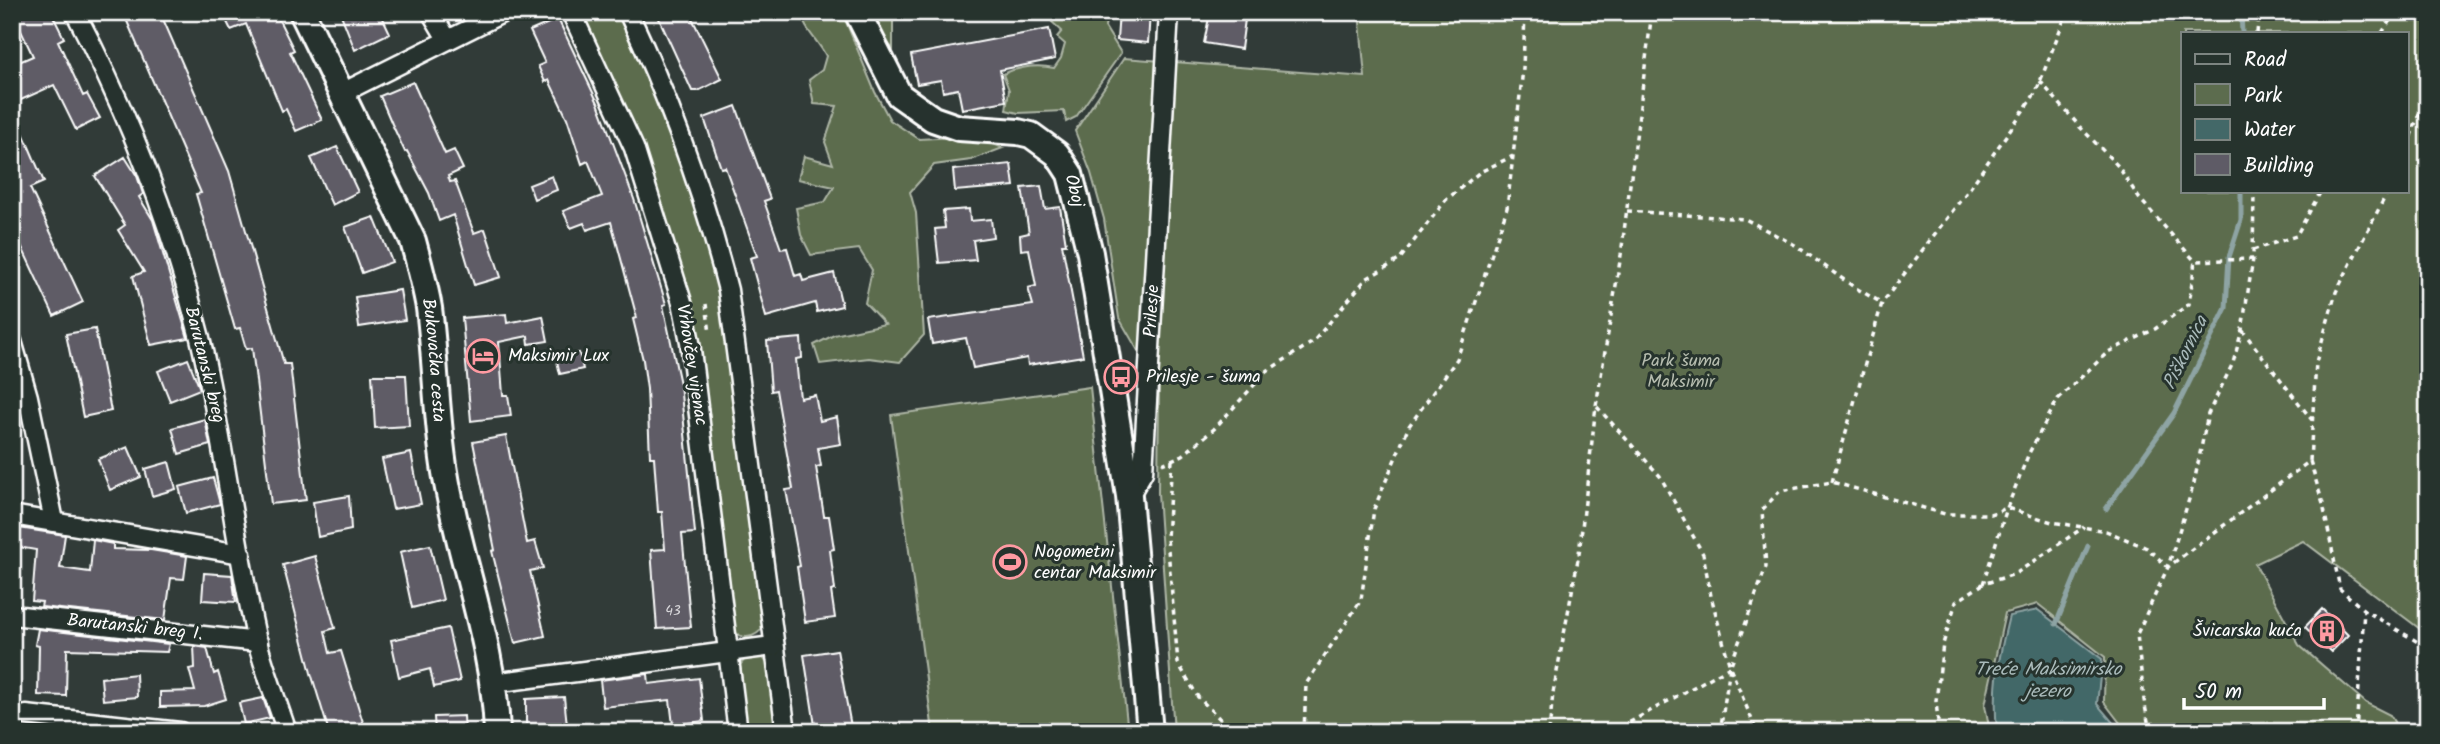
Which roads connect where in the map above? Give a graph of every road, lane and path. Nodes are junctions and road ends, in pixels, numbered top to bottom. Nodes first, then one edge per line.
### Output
1 (75, 12) edge
2 (302, 12) edge
3 (431, 12) edge
4 (504, 12) edge
5 (571, 12) edge
6 (628, 12) edge
7 (857, 12) edge
8 (1169, 12) edge
9 (1525, 12) edge
10 (1653, 12) edge
11 (2067, 12) edge
12 (2259, 12) edge
13 (2395, 12) edge
14 (2257, 32) edge
15 (2383, 32) edge
16 (447, 39) junction
17 (2040, 81) junction
18 (2428, 90) edge
19 (342, 93) junction
20 (2408, 143) edge
21 (1513, 156) junction
22 (2254, 192) edge
23 (2320, 192) edge
24 (2387, 192) edge
25 (1627, 211) junction
26 (2253, 250) junction
27 (2253, 259) junction
28 (2195, 261) junction
29 (728, 292) junction
30 (682, 302) junction
31 (1882, 303) junction
32 (706, 304) junction
33 (734, 328) junction
34 (2242, 330) junction
35 (710, 333) junction
36 (12, 341) edge
37 (690, 342) junction
38 (1596, 406) junction
39 (2313, 422) junction
40 (1172, 460) junction
41 (2310, 461) junction
42 (1153, 468) dead end
43 (1832, 482) junction
44 (1129, 496) junction
45 (2007, 508) junction
46 (12, 515) edge
47 (54, 521) junction
48 (2084, 527) junction
49 (242, 554) junction
50 (2168, 567) junction
51 (1983, 584) junction
52 (2364, 610) junction
53 (12, 615) edge
54 (258, 642) junction
55 (774, 646) junction
56 (2428, 648) edge
57 (728, 653) junction
58 (1730, 667) junction
59 (493, 683) junction
60 (26, 715) dead end
61 (180, 732) edge
62 (287, 732) edge
63 (497, 732) edge
64 (738, 732) edge
65 (786, 732) edge
66 (1150, 732) edge
67 (1233, 732) edge
68 (1304, 732) edge
69 (1549, 732) edge
70 (1612, 732) edge
71 (1720, 732) edge
72 (1757, 732) edge
73 (1939, 732) edge
74 (2150, 732) edge
75 (2356, 732) edge

1 - 49 street, Barutanski breg
2 - 19 street, Bukovačka cesta
3 - 16 street
4 - 16 street
5 - 30 street, Vrhovčev vijenac
6 - 29 street
7 - 44 street, Oboj
8 - 44 street, Prilesje
9 - 21 path
10 - 25 path
11 - 17 path
12 - 14 path
13 - 15 path
16 - 19 street
17 - 28 path
17 - 31 path
18 - 20 path
19 - 59 street, Bukovačka cesta
21 - 40 path
21 - 68 path
22 - 26 path
23 - 26 path
24 - 39 path
25 - 31 path
25 - 38 path
26 - 27 path
27 - 28 path
27 - 34 path
28 - 45 path
29 - 32 path
29 - 33 street
30 - 32 path
30 - 37 street, Vrhovčev vijenac
31 - 43 path
32 - 35 path
33 - 35 path
33 - 55 street
34 - 39 path
34 - 50 path
35 - 37 path
36 - 47 street
37 - 57 street, Vrhovčev vijenac
38 - 58 path
38 - 69 path
39 - 41 path
40 - 42 path
40 - 67 path
41 - 50 path
41 - 52 path
43 - 45 path
43 - 58 path
44 - 66 street, Prilesje
45 - 48 path
45 - 51 path
46 - 47 street
47 - 49 street
48 - 50 path
48 - 51 path
49 - 54 street, Barutanski breg
50 - 74 path
51 - 73 path
52 - 56 path
52 - 75 path
53 - 54 street, Barutanski breg I.
54 - 62 street, Barutanski breg
55 - 57 street
55 - 65 street
57 - 59 street
57 - 64 street, Vrhovčev vijenac
58 - 70 path
58 - 71 path
58 - 72 path
59 - 63 street, Bukovačka cesta
60 - 61 street

